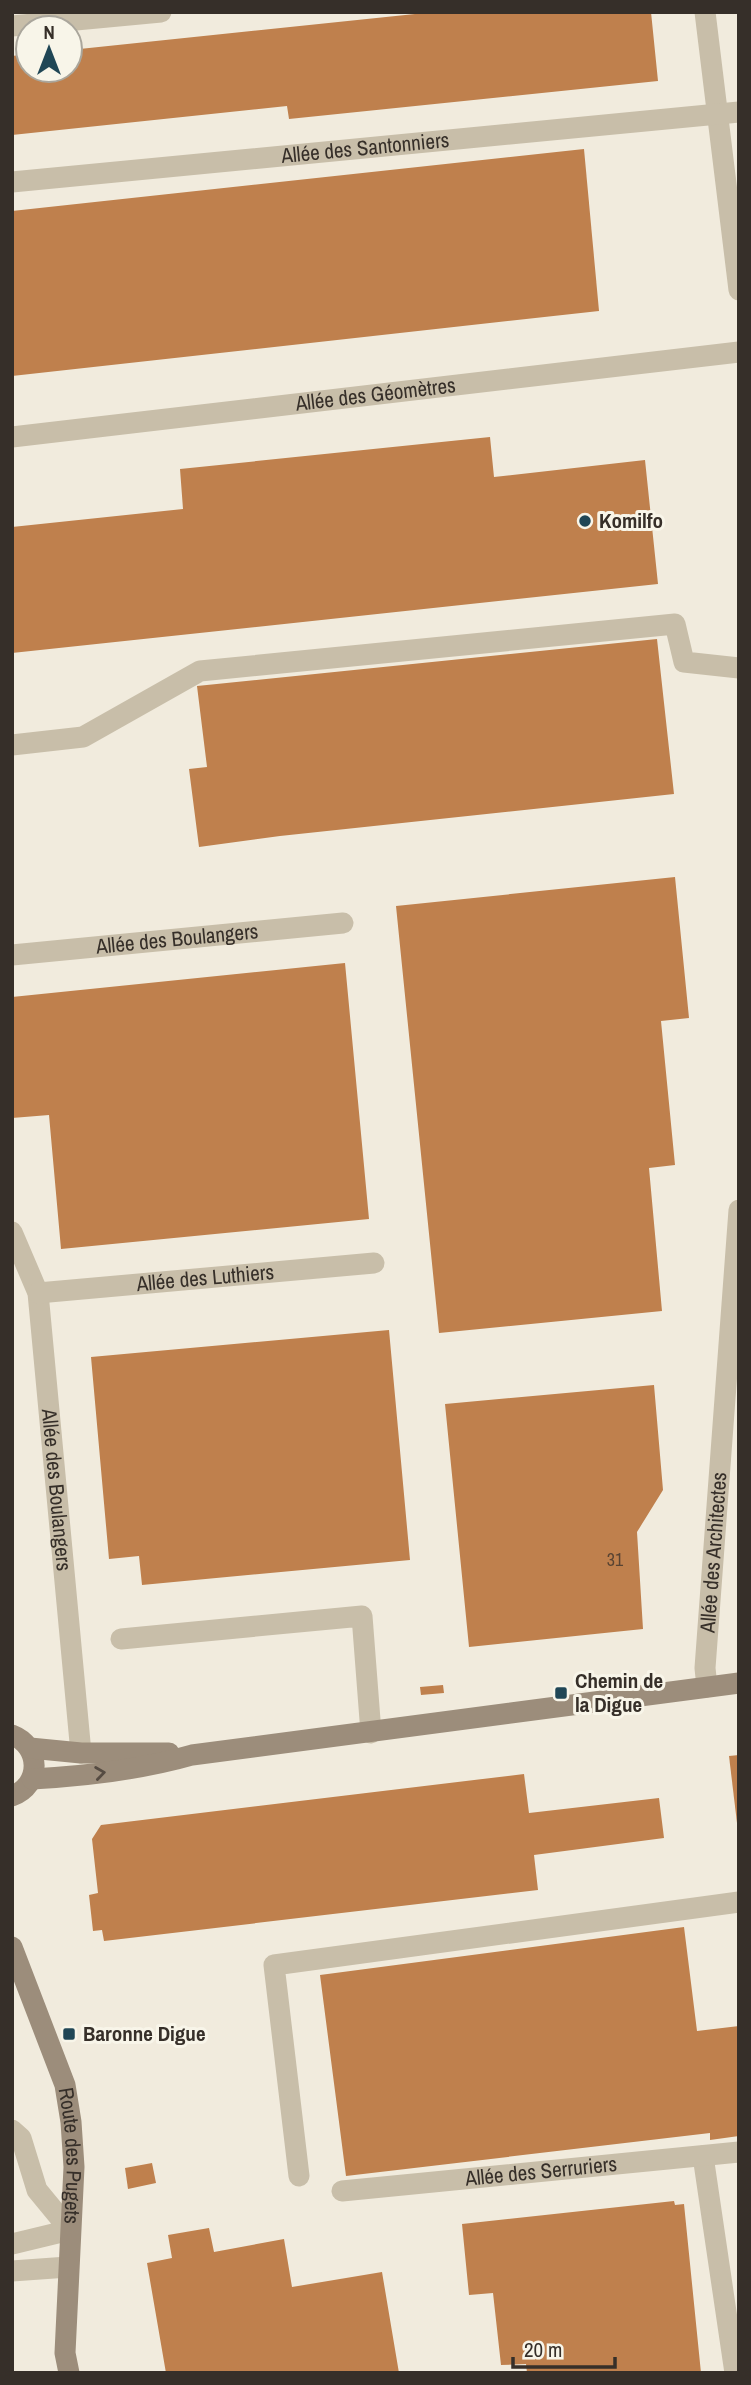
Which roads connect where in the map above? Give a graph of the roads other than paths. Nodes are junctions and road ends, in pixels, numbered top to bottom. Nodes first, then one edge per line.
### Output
1 (162, 12) edge
2 (705, 12) edge
3 (12, 26) edge
4 (728, 113) edge
5 (12, 182) edge
6 (739, 290) edge
7 (739, 352) edge
8 (12, 437) edge
9 (739, 668) edge
10 (12, 745) edge
11 (343, 923) dead end
12 (12, 955) edge
13 (739, 1210) edge
14 (12, 1232) edge
15 (374, 1263) dead end
16 (38, 1293) junction
17 (121, 1639) dead end
18 (739, 1683) edge
19 (707, 1687) junction
20 (371, 1733) junction
21 (12, 1735) edge
22 (30, 1748) junction
23 (81, 1753) junction
24 (192, 1755) junction
25 (32, 1779) junction
26 (12, 1796) edge
27 (739, 1902) edge
28 (12, 1947) edge
29 (12, 2130) edge
30 (739, 2152) edge
31 (703, 2156) junction
32 (299, 2176) dead end
33 (342, 2191) dead end
34 (70, 2230) junction
35 (12, 2244) edge
36 (68, 2267) junction
37 (12, 2271) edge
38 (69, 2373) edge
39 (735, 2373) edge

1 - 3 street
2 - 4 street
4 - 5 street, Allée des Santonniers
4 - 6 street
7 - 8 street, Allée des Géomètres
9 - 10 street
11 - 12 street, Allée des Boulangers
13 - 19 street, Allée des Architectes
14 - 16 street, Allée des Boulangers
15 - 16 street, Allée des Luthiers
16 - 23 street, Allée des Boulangers
17 - 20 street
18 - 19 main road
19 - 20 main road
20 - 24 main road
21 - 22 main road
22 - 23 main road
22 - 25 main road
23 - 24 main road
25 -> 24 main road
25 - 26 main road
27 - 32 street
28 - 34 main road, Route des Pugets
29 - 34 street
30 - 31 street, Allée des Serruriers
31 - 33 street, Allée des Serruriers
31 - 39 street
34 - 35 street
34 - 36 main road, Route des Pugets
36 - 37 street
36 - 38 main road, Route des Pugets

